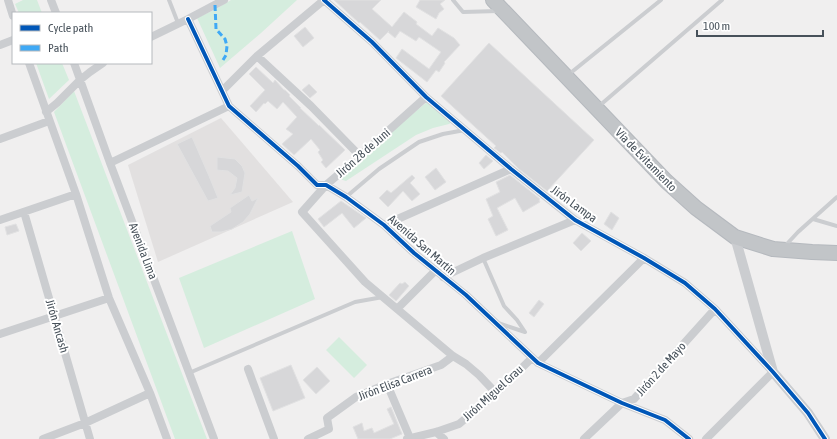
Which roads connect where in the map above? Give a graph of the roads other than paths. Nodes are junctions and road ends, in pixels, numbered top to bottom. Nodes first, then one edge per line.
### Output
1 (51, 0) edge
2 (169, 0) edge
3 (224, 0) edge
4 (324, 0) edge
5 (453, 0) edge
6 (493, 0) edge
7 (661, 0) edge
8 (721, 0) edge
9 (10, 1) edge
10 (503, 11) junction
11 (12, 12) edge
12 (56, 12) edge
13 (188, 19) junction
14 (178, 23) junction
15 (152, 36) edge
16 (12, 40) edge
17 (0, 44) edge
18 (257, 56) junction
19 (29, 64) edge
20 (74, 64) edge
21 (102, 64) edge
22 (566, 77) junction
23 (80, 80) junction
24 (222, 91) junction
25 (426, 97) junction
26 (229, 106) junction
27 (596, 108) junction
28 (46, 112) junction
29 (49, 121) junction
30 (465, 130) junction
31 (0, 138) edge
32 (360, 156) junction
33 (110, 163) junction
34 (511, 169) junction
35 (326, 185) junction
36 (76, 194) junction
37 (346, 197) junction
38 (837, 197) edge
39 (24, 212) junction
40 (813, 219) junction
41 (0, 220) edge
42 (575, 220) junction
43 (384, 225) junction
44 (837, 226) edge
45 (735, 237) junction
46 (782, 250) junction
47 (837, 253) edge
48 (483, 258) junction
49 (644, 258) junction
50 (436, 271) junction
51 (443, 277) junction
52 (384, 297) junction
53 (109, 298) junction
54 (397, 309) junction
55 (715, 309) junction
56 (54, 316) junction
57 (495, 322) junction
58 (0, 334) edge
59 (453, 356) junction
60 (532, 358) junction
61 (538, 364) junction
62 (248, 369) dead end
63 (773, 372) junction
64 (189, 373) junction
65 (387, 384) junction
66 (150, 393) junction
67 (496, 393) junction
68 (622, 403) junction
69 (85, 423) junction
70 (436, 432) junction
71 (409, 438) edge
72 (43, 439) edge
73 (90, 439) edge
74 (167, 439) edge
75 (214, 439) edge
76 (274, 439) edge
77 (308, 439) edge
78 (444, 439) edge
79 (584, 439) edge
80 (689, 439) edge
81 (706, 439) edge
82 (825, 439) edge

1 - 12 street
2 - 14 lane
3 - 13 street
4 - 18 street
4 - 25 street, Jirón Lampa
5 - 10 lane
6 - 10 highway, Vía de Evitamiento
7 - 22 lane
8 - 27 lane
9 - 11 street
10 - 22 highway, Vía de Evitamiento
13 - 14 street
13 - 24 street, Avenida San Martín
14 - 15 street
16 - 17 street
18 - 24 street
18 - 32 street
19 - 28 street
20 - 23 street, Avenida Lima
21 - 23 street
22 - 27 highway, Vía de Evitamiento
23 - 28 street
23 - 33 street, Avenida Lima
24 - 26 street, Avenida San Martín
25 - 30 street, Jirón Lampa
25 - 32 street, Jirón 28 de Juni
26 - 33 street
26 - 35 street, Avenida San Martín
27 - 45 highway, Vía de Evitamiento
28 - 29 street
29 - 31 street
29 - 36 street
30 - 34 street, Jirón Lampa
30 - 37 lane
32 - 35 street, Jirón 28 de Juni
33 - 64 street, Avenida Lima
34 - 42 street, Jirón Lampa
34 - 43 street
35 - 37 street, Avenida San Martín
35 - 52 street, Jirón 28 de Juni
36 - 39 street
36 - 53 street
37 - 43 street, Avenida San Martín
38 - 40 lane
39 - 41 street
39 - 56 street, Jirón Ancash
40 - 44 lane
40 - 46 lane
42 - 48 street
42 - 49 street, Jirón Lampa
43 - 50 street, Avenida San Martín
45 - 46 highway, Vía de Evitamiento
45 - 63 street
46 - 47 highway, Vía de Evitamiento
48 - 51 street
48 - 57 lane
49 - 55 street, Jirón Lampa
49 - 61 street, Jirón Miguel Grau
50 - 51 street, Avenida San Martín
50 - 54 street
51 - 57 street, Avenida San Martín
52 - 54 street
52 - 64 lane
53 - 56 street
53 - 66 street
54 - 59 street
55 - 63 street, Jirón Lampa
55 - 68 street, Jirón 2 de Mayo
56 - 58 street
56 - 69 street, Jirón Ancash
57 - 60 street, Avenida San Martín
59 - 65 street, Jirón Elisa Carrera
59 - 67 street
60 - 61 street, Avenida San Martín
60 - 67 street, Jirón Miguel Grau
61 - 68 street, Avenida San Martín
62 - 76 street
63 - 81 street
63 - 82 street, Jirón Lampa
64 - 75 street, Avenida Lima
65 - 71 street
65 - 77 street, Jirón Elisa Carrera
66 - 69 street
66 - 74 street
67 - 70 street, Jirón Miguel Grau
68 - 79 street, Jirón 2 de Mayo
68 - 80 street, Avenida San Martín
69 - 72 street
69 - 73 street, Jirón Ancash
70 - 71 street, Jirón Miguel Grau
70 - 78 street

